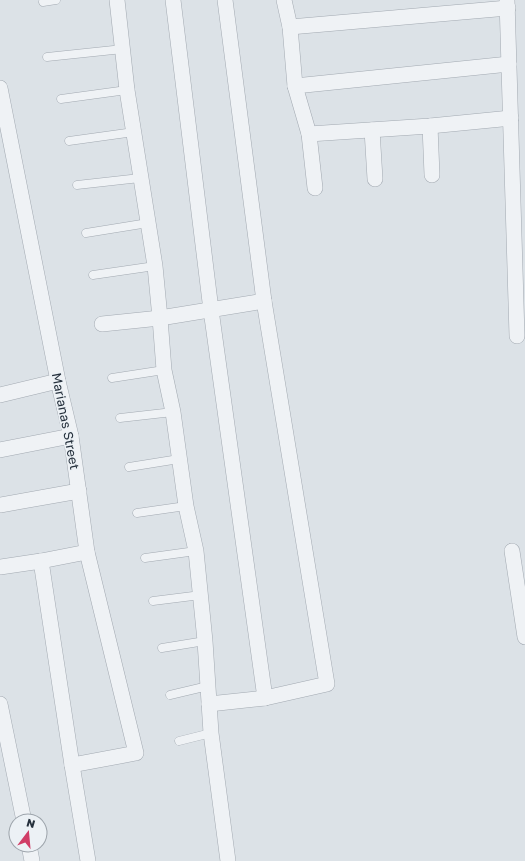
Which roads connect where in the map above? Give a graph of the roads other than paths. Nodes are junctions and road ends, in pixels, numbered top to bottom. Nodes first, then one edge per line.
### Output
1 (56, 0) edge
2 (117, 0) edge
3 (173, 0) edge
4 (225, 0) edge
5 (284, 0) edge
6 (44, 2) dead end
7 (508, 4) edge
8 (290, 27) junction
9 (123, 49) junction
10 (47, 57) dead end
11 (509, 64) junction
12 (295, 86) junction
13 (0, 88) edge
14 (127, 90) junction
15 (61, 99) dead end
16 (511, 118) junction
17 (430, 126) junction
18 (372, 130) junction
19 (134, 132) junction
20 (309, 134) junction
21 (69, 141) dead end
22 (432, 175) dead end
23 (140, 178) junction
24 (374, 179) dead end
25 (77, 185) dead end
26 (315, 188) dead end
27 (148, 224) junction
28 (86, 233) dead end
29 (155, 266) junction
30 (93, 275) dead end
31 (264, 301) junction
32 (211, 310) junction
33 (160, 318) junction
34 (102, 324) dead end
35 (517, 336) dead end
36 (164, 370) junction
37 (112, 378) dead end
38 (58, 381) junction
39 (0, 395) edge
40 (173, 412) junction
41 (120, 418) dead end
42 (70, 436) junction
43 (0, 450) edge
44 (179, 459) junction
45 (129, 467) dead end
46 (79, 491) junction
47 (0, 506) edge
48 (186, 506) junction
49 (137, 513) dead end
50 (196, 550) junction
51 (512, 551) dead end
52 (87, 552) junction
53 (145, 558) dead end
54 (41, 561) junction
55 (0, 567) edge
56 (201, 595) junction
57 (153, 601) dead end
58 (525, 637) edge
59 (205, 641) junction
60 (162, 648) dead end
61 (208, 686) junction
62 (170, 695) dead end
63 (265, 698) junction
64 (0, 704) edge
65 (209, 704) junction
66 (210, 733) junction
67 (179, 741) dead end
68 (72, 766) junction
69 (22, 813) edge
70 (88, 861) edge
71 (228, 861) edge

1 - 6 lane
2 - 9 street
3 - 32 street
4 - 31 street
5 - 8 street
7 - 8 street
7 - 11 street
8 - 12 street
9 - 10 lane
9 - 14 street
11 - 12 street
11 - 16 street
12 - 20 street
13 - 38 street, Marianas Street
14 - 15 lane
14 - 19 street
16 - 17 street
16 - 35 street
17 - 18 street
17 - 22 street
18 - 20 street
18 - 24 street
19 - 21 lane
19 - 23 street
20 - 26 street
23 - 25 lane
23 - 27 street
27 - 28 lane
27 - 29 street
29 - 30 lane
29 - 33 street
31 - 32 street
31 - 63 street
32 - 33 street
32 - 63 street
33 - 34 street
33 - 36 street
36 - 37 lane
36 - 40 street
38 - 39 street
38 - 42 street, Marianas Street
40 - 41 lane
40 - 44 street
42 - 43 street
42 - 46 street, Marianas Street
44 - 45 lane
44 - 48 street
46 - 47 street
46 - 52 street, Marianas Street
48 - 49 lane
48 - 50 street
50 - 53 lane
50 - 56 street
51 - 58 street
52 - 54 street
52 - 68 street, Marianas Street
54 - 55 street
54 - 68 street
56 - 57 lane
56 - 59 street
59 - 60 lane
59 - 61 street
61 - 62 lane
61 - 65 street
63 - 65 street
64 - 69 street
65 - 66 street
66 - 67 lane
66 - 71 street
68 - 70 street

